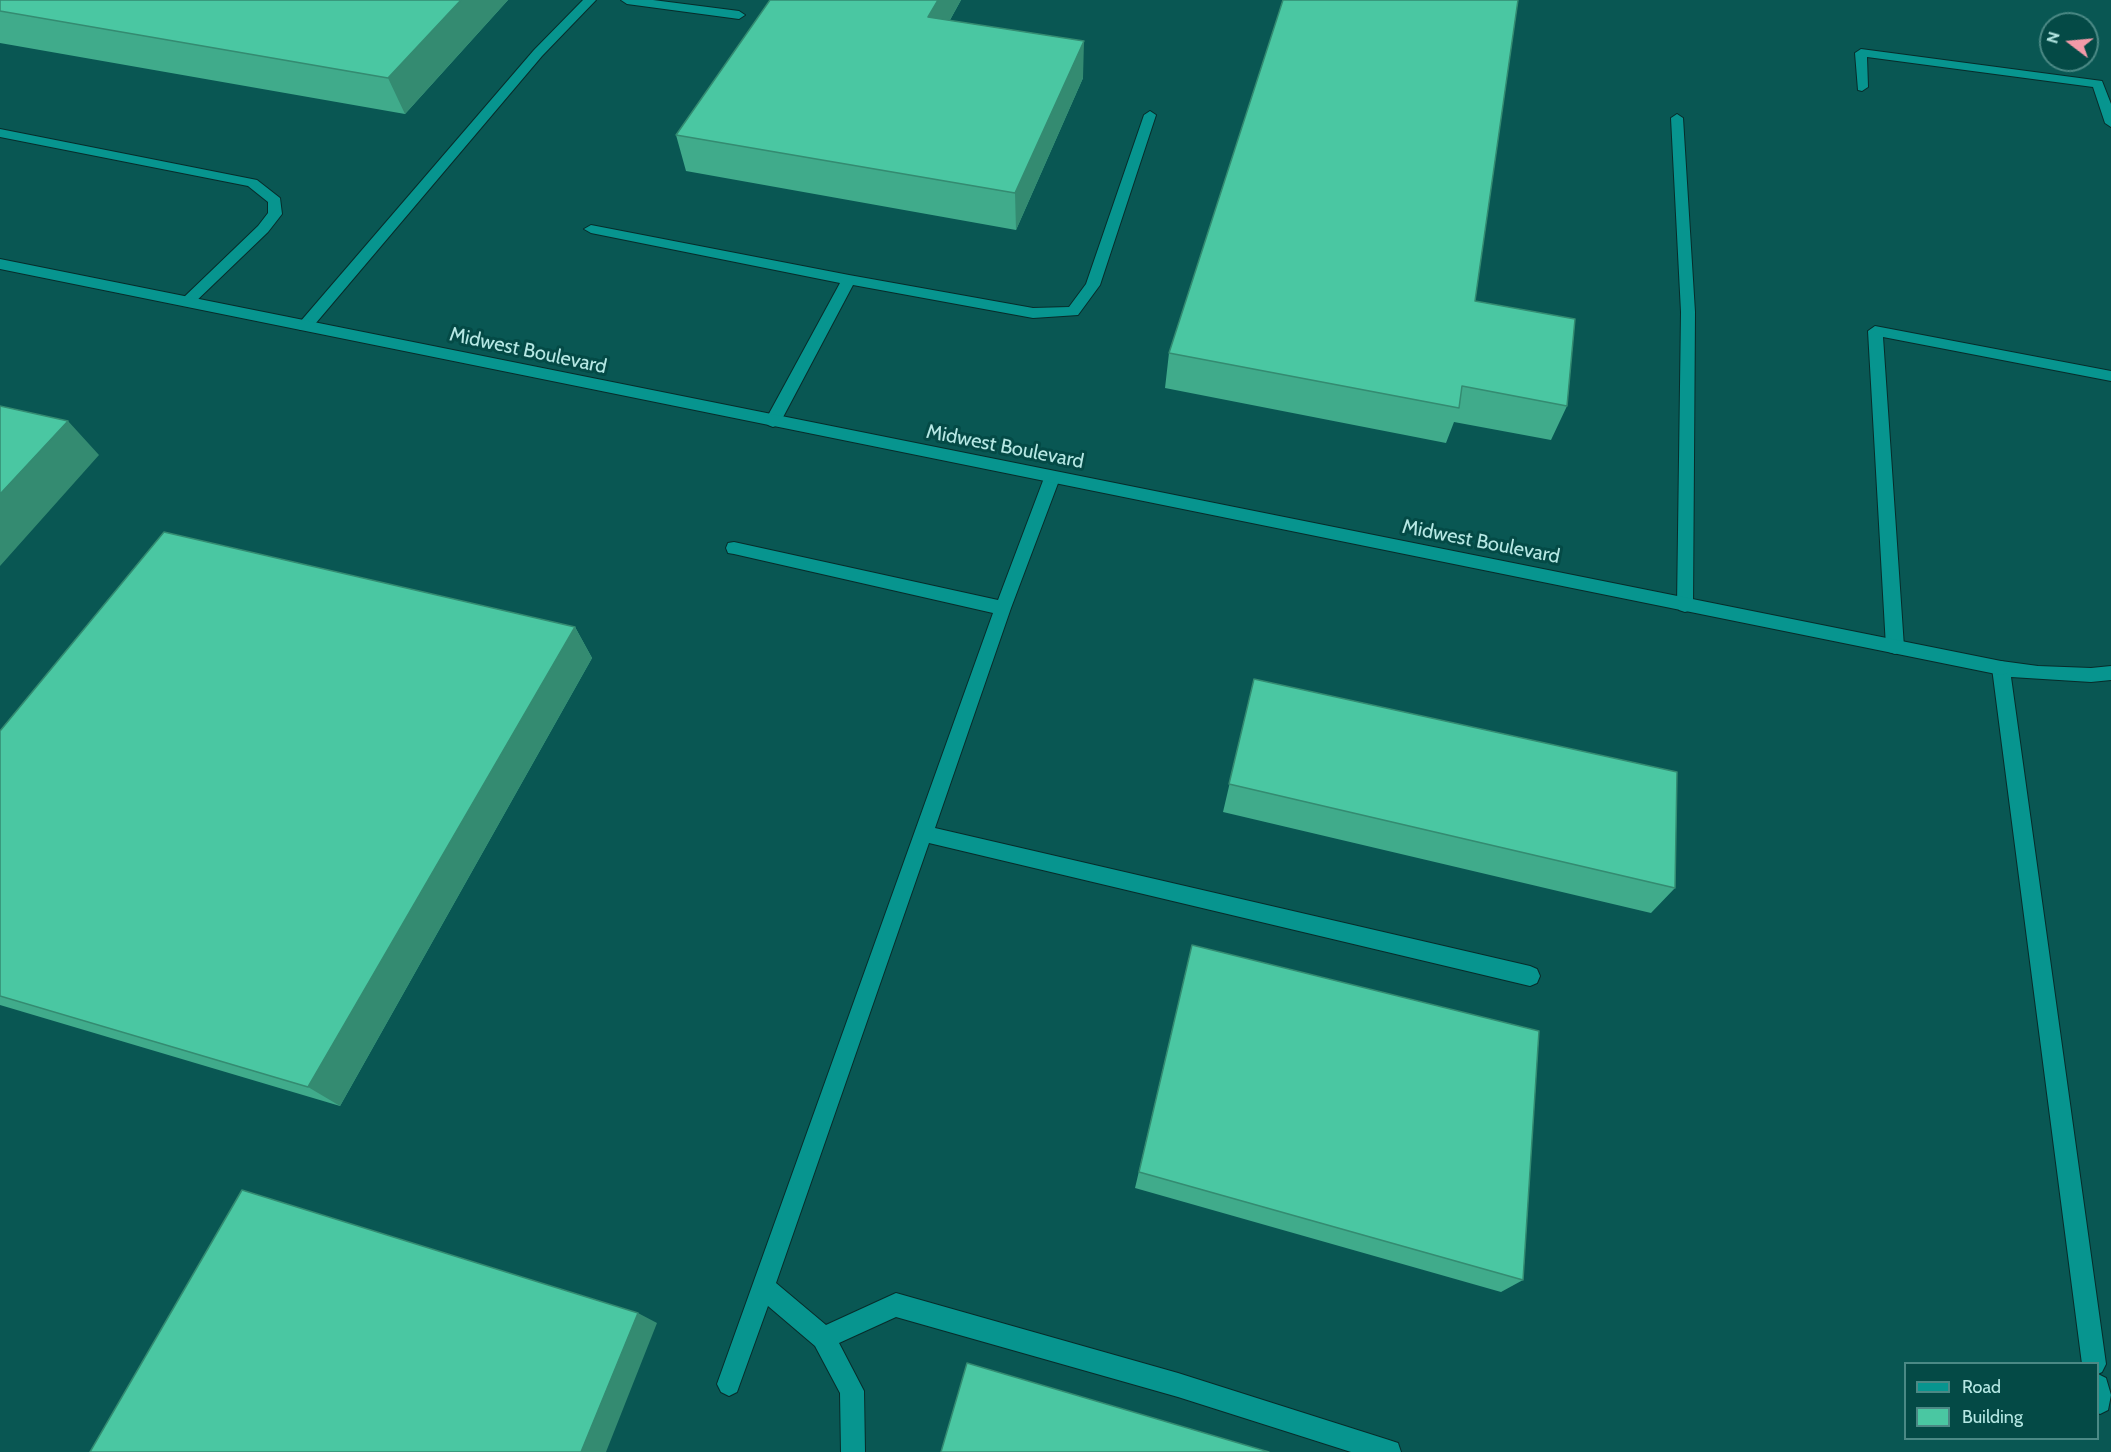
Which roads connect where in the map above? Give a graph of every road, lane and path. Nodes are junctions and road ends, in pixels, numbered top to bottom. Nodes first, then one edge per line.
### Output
1 (590, 0) edge
2 (627, 0) edge
3 (739, 15) dead end
4 (1862, 87) dead end
5 (1150, 115) dead end
6 (1677, 118) dead end
7 (2111, 123) edge
8 (0, 134) edge
9 (591, 229) dead end
10 (0, 264) edge
11 (849, 280) junction
12 (187, 302) junction
13 (306, 326) junction
14 (2111, 376) edge
15 (773, 422) junction
16 (1052, 478) junction
17 (734, 548) dead end
18 (1685, 604) junction
19 (1003, 608) junction
20 (1895, 647) junction
21 (2001, 668) junction
22 (2111, 673) edge
23 (925, 834) junction
24 (1530, 976) dead end
25 (764, 1288) junction
26 (823, 1338) junction
27 (2094, 1362) edge
28 (729, 1384) dead end
29 (853, 1452) edge
30 (1389, 1452) edge

1 - 13 street
2 - 3 street
4 - 7 street
5 - 11 street
6 - 18 street
8 - 12 street
9 - 11 street
10 - 12 street, Midwest Boulevard
11 - 15 street
12 - 13 street, Midwest Boulevard
13 - 15 street, Midwest Boulevard
14 - 20 street
15 - 16 street, Midwest Boulevard
16 - 18 street, Midwest Boulevard
16 - 19 street
17 - 19 street
18 - 20 street, Midwest Boulevard
19 - 23 street
20 - 21 street, Midwest Boulevard
21 - 22 street, Midwest Boulevard
21 - 27 street
23 - 24 street
23 - 25 street
25 - 26 street
25 - 28 street
26 - 29 street
26 - 30 street

